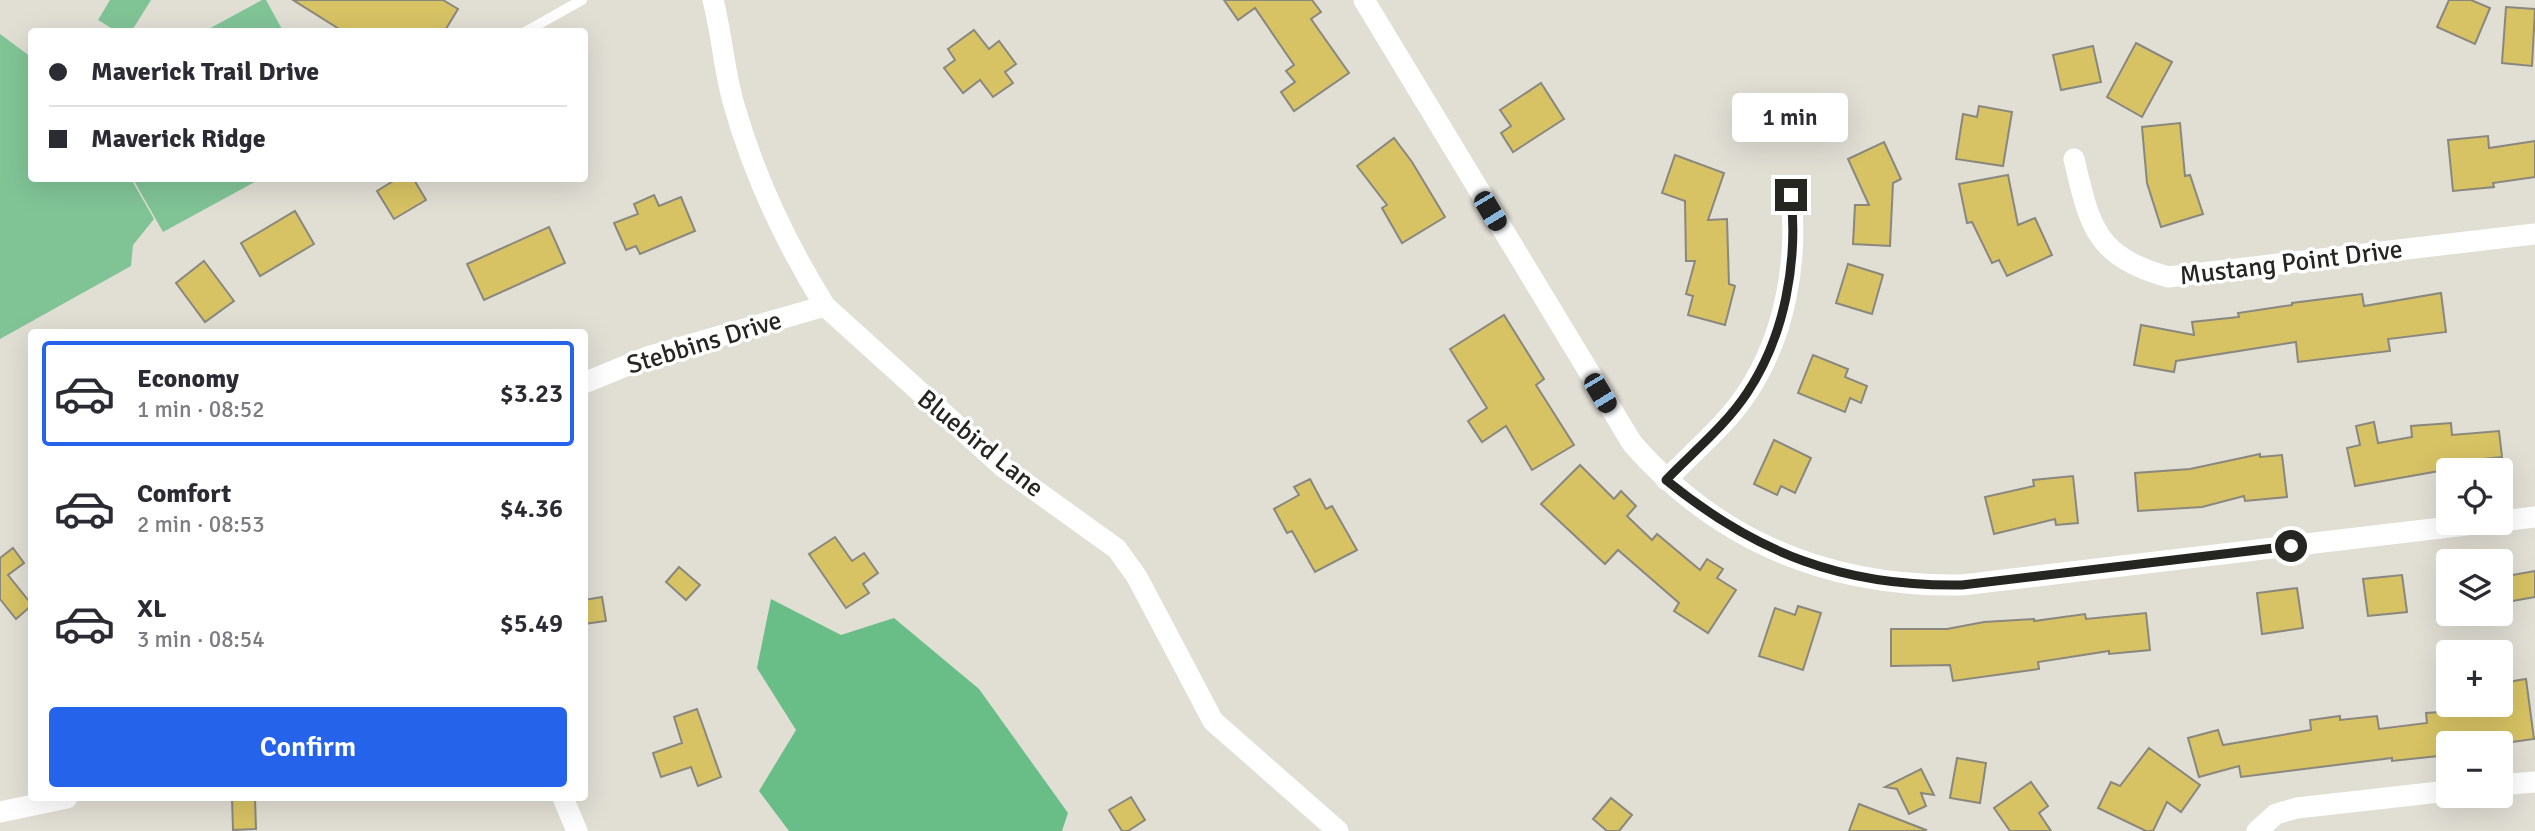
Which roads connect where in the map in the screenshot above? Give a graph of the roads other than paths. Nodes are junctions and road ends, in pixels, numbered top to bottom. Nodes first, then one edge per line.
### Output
1 (582, 0) edge
2 (713, 0) edge
3 (1364, 0) edge
4 (532, 28) edge
5 (2074, 159) dead end
6 (1791, 195) dead end
7 (2535, 234) edge
8 (825, 306) junction
9 (588, 381) edge
10 (1666, 480) junction
11 (2535, 517) edge
12 (2513, 520) edge
13 (2436, 529) edge
14 (2535, 782) edge
15 (2513, 784) edge
16 (2436, 792) edge
17 (53, 801) edge
18 (563, 801) edge
19 (0, 812) edge
20 (577, 831) edge
21 (1338, 831) edge
22 (2257, 831) edge

1 - 4 lane
2 - 8 street, Bluebird Lane
3 - 10 street
5 - 7 street, Mustang Point Drive
6 - 10 street
8 - 9 street, Stebbins Drive
8 - 21 street, Bluebird Lane
10 - 13 street
11 - 12 street
14 - 15 street
16 - 22 street
17 - 19 street
18 - 20 street

